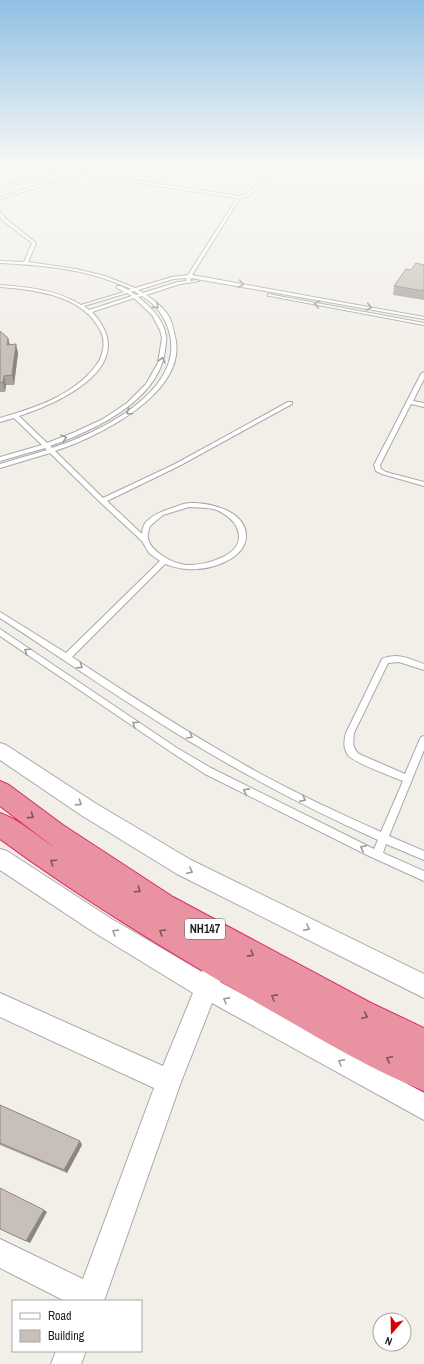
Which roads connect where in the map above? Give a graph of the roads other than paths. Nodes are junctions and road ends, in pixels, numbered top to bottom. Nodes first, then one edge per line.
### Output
1 (17, 230) edge
2 (219, 230) edge
3 (26, 263) junction
4 (0, 264) edge
5 (189, 278) junction
6 (0, 286) edge
7 (134, 290) junction
8 (127, 292) junction
9 (144, 294) junction
10 (135, 298) junction
11 (81, 306) junction
12 (89, 311) junction
13 (424, 318) edge
14 (424, 324) edge
15 (424, 374) edge
16 (410, 402) junction
17 (290, 403) dead end
18 (424, 405) edge
19 (16, 416) junction
20 (0, 420) edge
21 (46, 444) junction
22 (51, 450) junction
23 (0, 458) edge
24 (0, 466) edge
25 (424, 484) edge
26 (102, 500) junction
27 (144, 539) junction
28 (164, 561) junction
29 (0, 615) edge
30 (0, 632) edge
31 (67, 657) junction
32 (424, 667) edge
33 (424, 739) edge
34 (0, 750) edge
35 (408, 779) junction
36 (0, 792) edge
37 (0, 824) edge
38 (384, 838) junction
39 (377, 855) junction
40 (424, 856) edge
41 (0, 858) edge
42 (424, 876) edge
43 (211, 976) junction
44 (424, 986) edge
45 (0, 1005) edge
46 (424, 1044) edge
47 (424, 1075) edge
48 (169, 1082) junction
49 (424, 1107) edge
50 (0, 1253) edge
51 (90, 1299) edge
52 (71, 1352) edge
53 (66, 1364) edge

1 - 3 lane
2 - 5 lane
3 - 4 lane
3 - 7 lane
4 - 8 lane
5 - 7 lane
5 - 9 lane
5 -> 13 lane
14 -> 5 lane
6 - 11 lane
7 - 8 lane
7 - 9 lane
8 - 10 lane
8 - 11 lane
9 - 10 lane
9 -> 22 lane
10 - 12 lane
21 -> 10 lane
11 - 12 lane
12 - 19 lane
15 - 16 lane
16 - 18 lane
16 - 25 lane
17 - 26 lane
19 - 20 lane
19 - 21 lane
21 - 22 lane
21 - 23 lane
22 - 24 lane
22 - 26 lane
26 - 27 lane
27 - 28 lane
27 - 28 lane
28 - 31 lane
29 - 31 lane
39 -> 30 lane
31 -> 38 lane
32 - 35 lane
33 - 35 lane
34 -> 44 street
35 - 38 lane
36 -> 46 highway, NH147
43 -> 37 highway, NH147
38 - 39 lane
38 - 40 lane
39 - 42 lane
43 -> 41 street
47 -> 43 highway, NH147
43 - 48 street
49 -> 43 street
45 - 48 street
48 - 51 street
50 - 51 street
52 - 53 street

